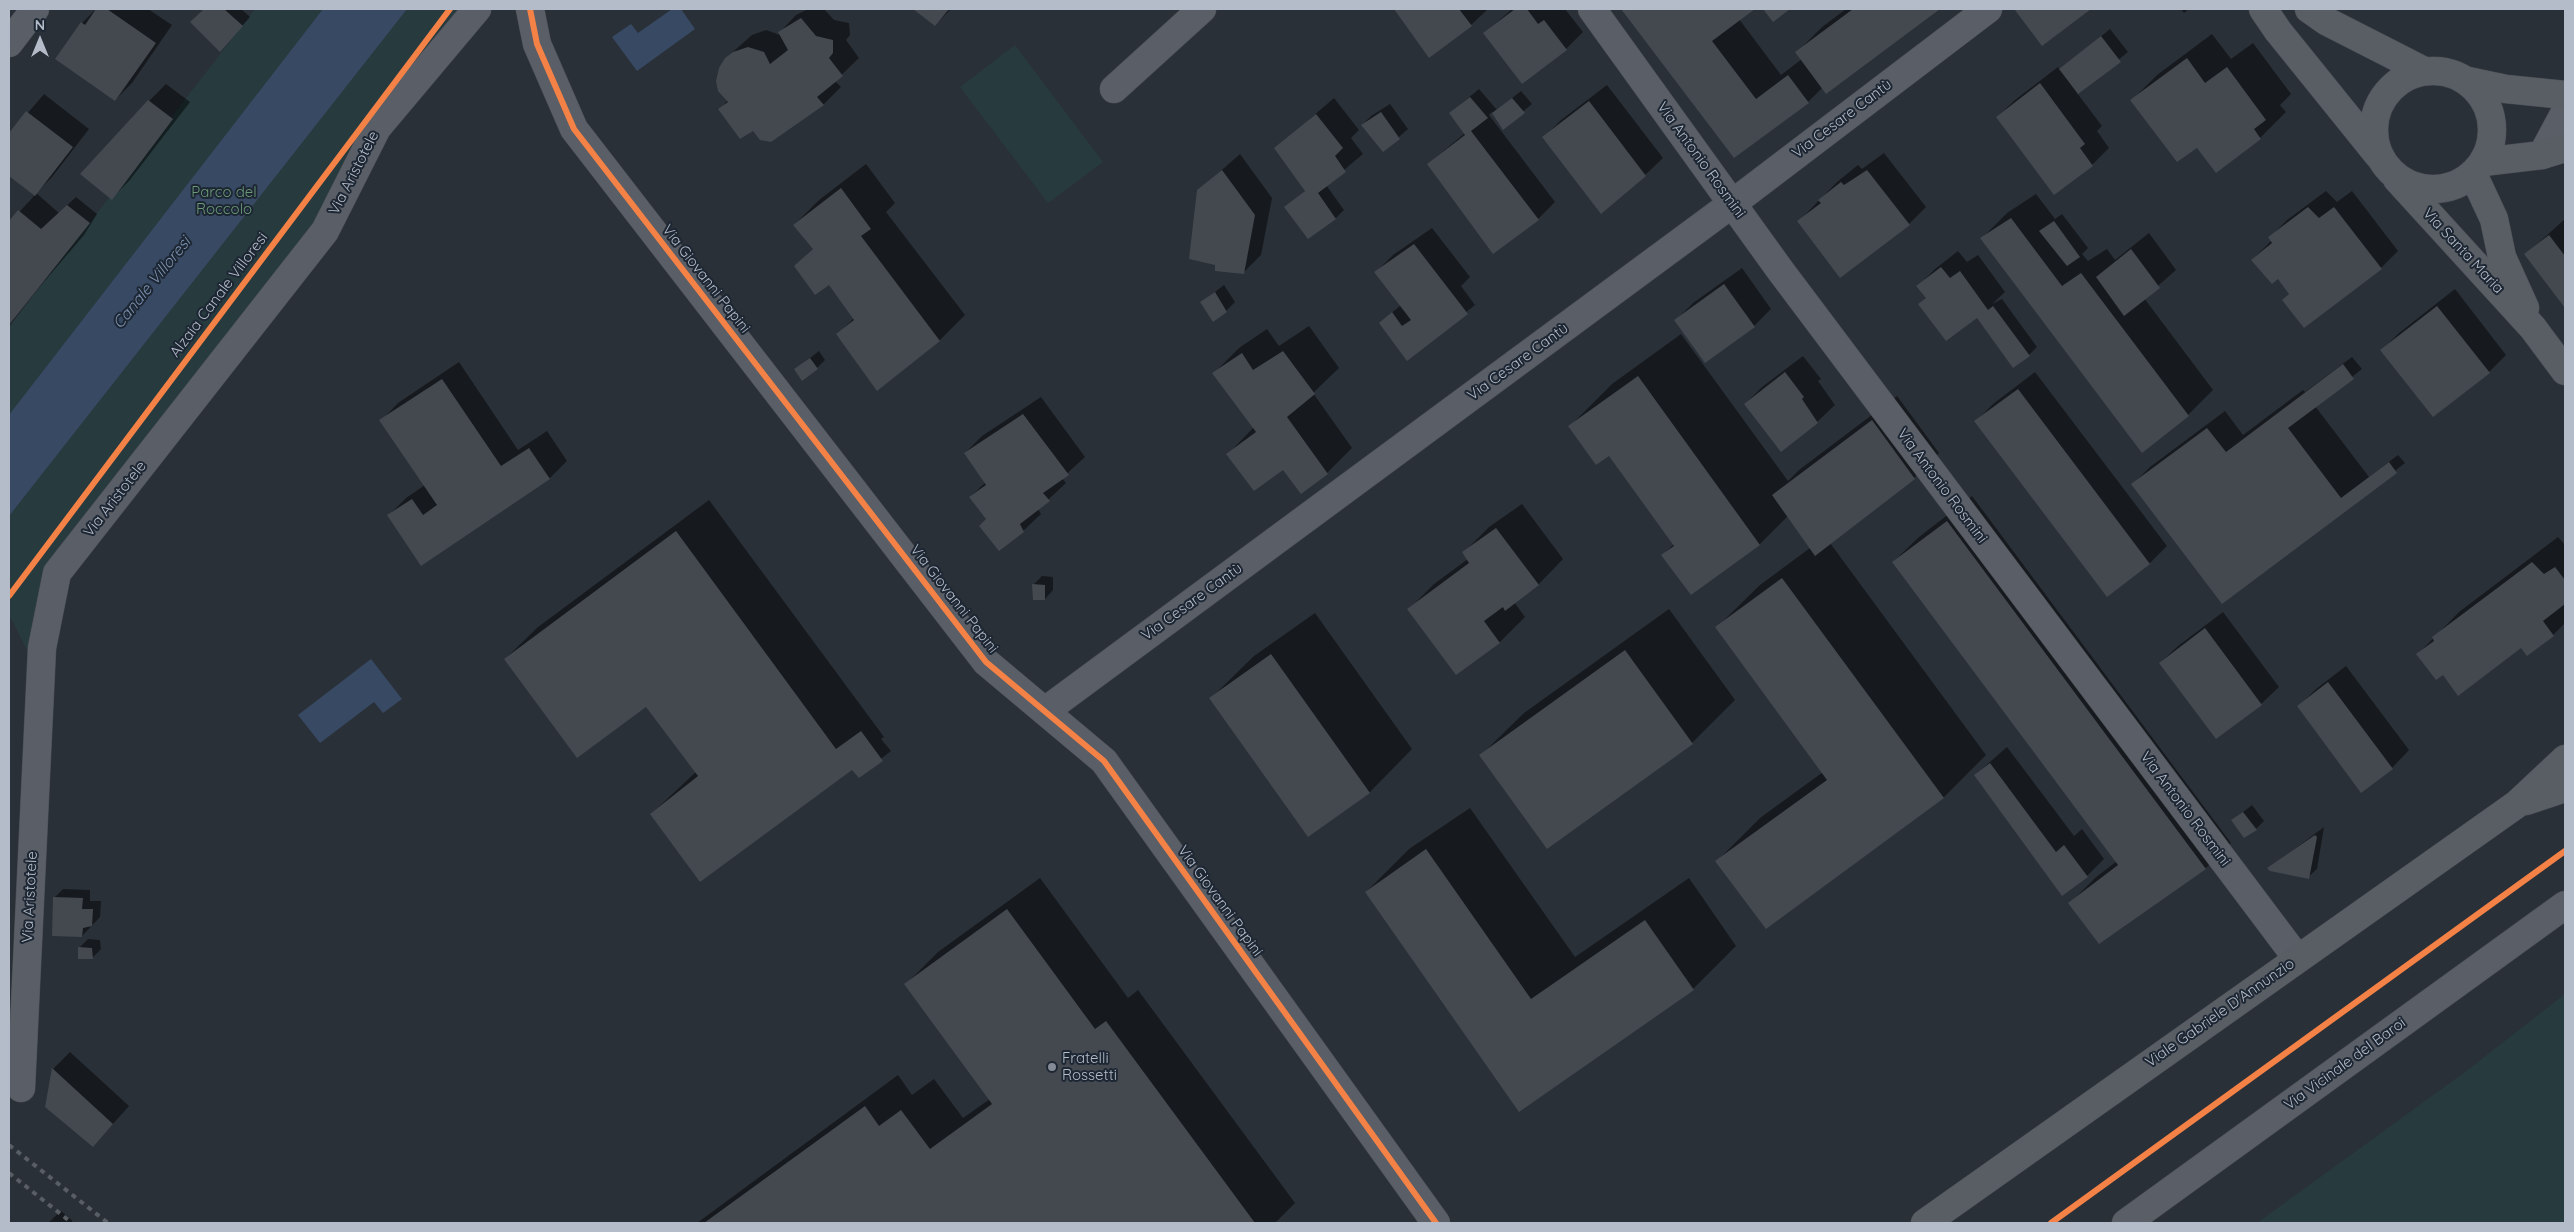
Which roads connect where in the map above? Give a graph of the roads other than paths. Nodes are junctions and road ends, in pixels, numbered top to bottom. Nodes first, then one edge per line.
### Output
1 (34, 9) edge
2 (477, 9) edge
3 (530, 9) edge
4 (1202, 9) edge
5 (1592, 9) edge
6 (1988, 9) edge
7 (2263, 9) edge
8 (2309, 9) edge
9 (9, 43) edge
10 (2424, 71) junction
11 (2468, 82) junction
12 (1114, 89) dead end
13 (2565, 94) edge
14 (2565, 112) edge
15 (2554, 152) edge
16 (2385, 165) junction
17 (2478, 168) junction
18 (1733, 203) junction
19 (2533, 328) junction
20 (2565, 371) edge
21 (1045, 711) junction
22 (2565, 759) edge
23 (2565, 788) edge
24 (2517, 804) junction
25 (2565, 905) edge
26 (2297, 958) junction
27 (21, 1088) dead end
28 (1436, 1223) edge
29 (1925, 1223) edge
30 (2126, 1223) edge

1 - 9 street
2 - 27 street, Via Aristotele
3 - 21 street, Via Giovanni Papini
4 - 12 street
5 - 18 street, Via Antonio Rosmini
6 - 18 street, Via Cesare Cantù
7 - 16 street, Via Santa Maria
8 - 10 street
10 - 11 street
10 - 16 street
11 - 13 street
11 - 17 street
14 - 15 street
15 - 17 street
16 - 17 street, Via Santa Maria
16 - 19 street, Via Santa Maria
17 - 19 street, Via Santa Maria
18 - 21 street, Via Cesare Cantù
18 - 26 street, Via Antonio Rosmini
19 - 20 street, Via Santa Maria
21 - 28 street, Via Giovanni Papini
22 - 24 street, Viale Gabriele D'Annunzio
23 - 24 street, Viale Gabriele D'Annunzio
24 - 26 street, Viale Gabriele D'Annunzio
25 - 30 street, Via Vicinale del Baroi
26 - 29 street, Viale Gabriele D'Annunzio

